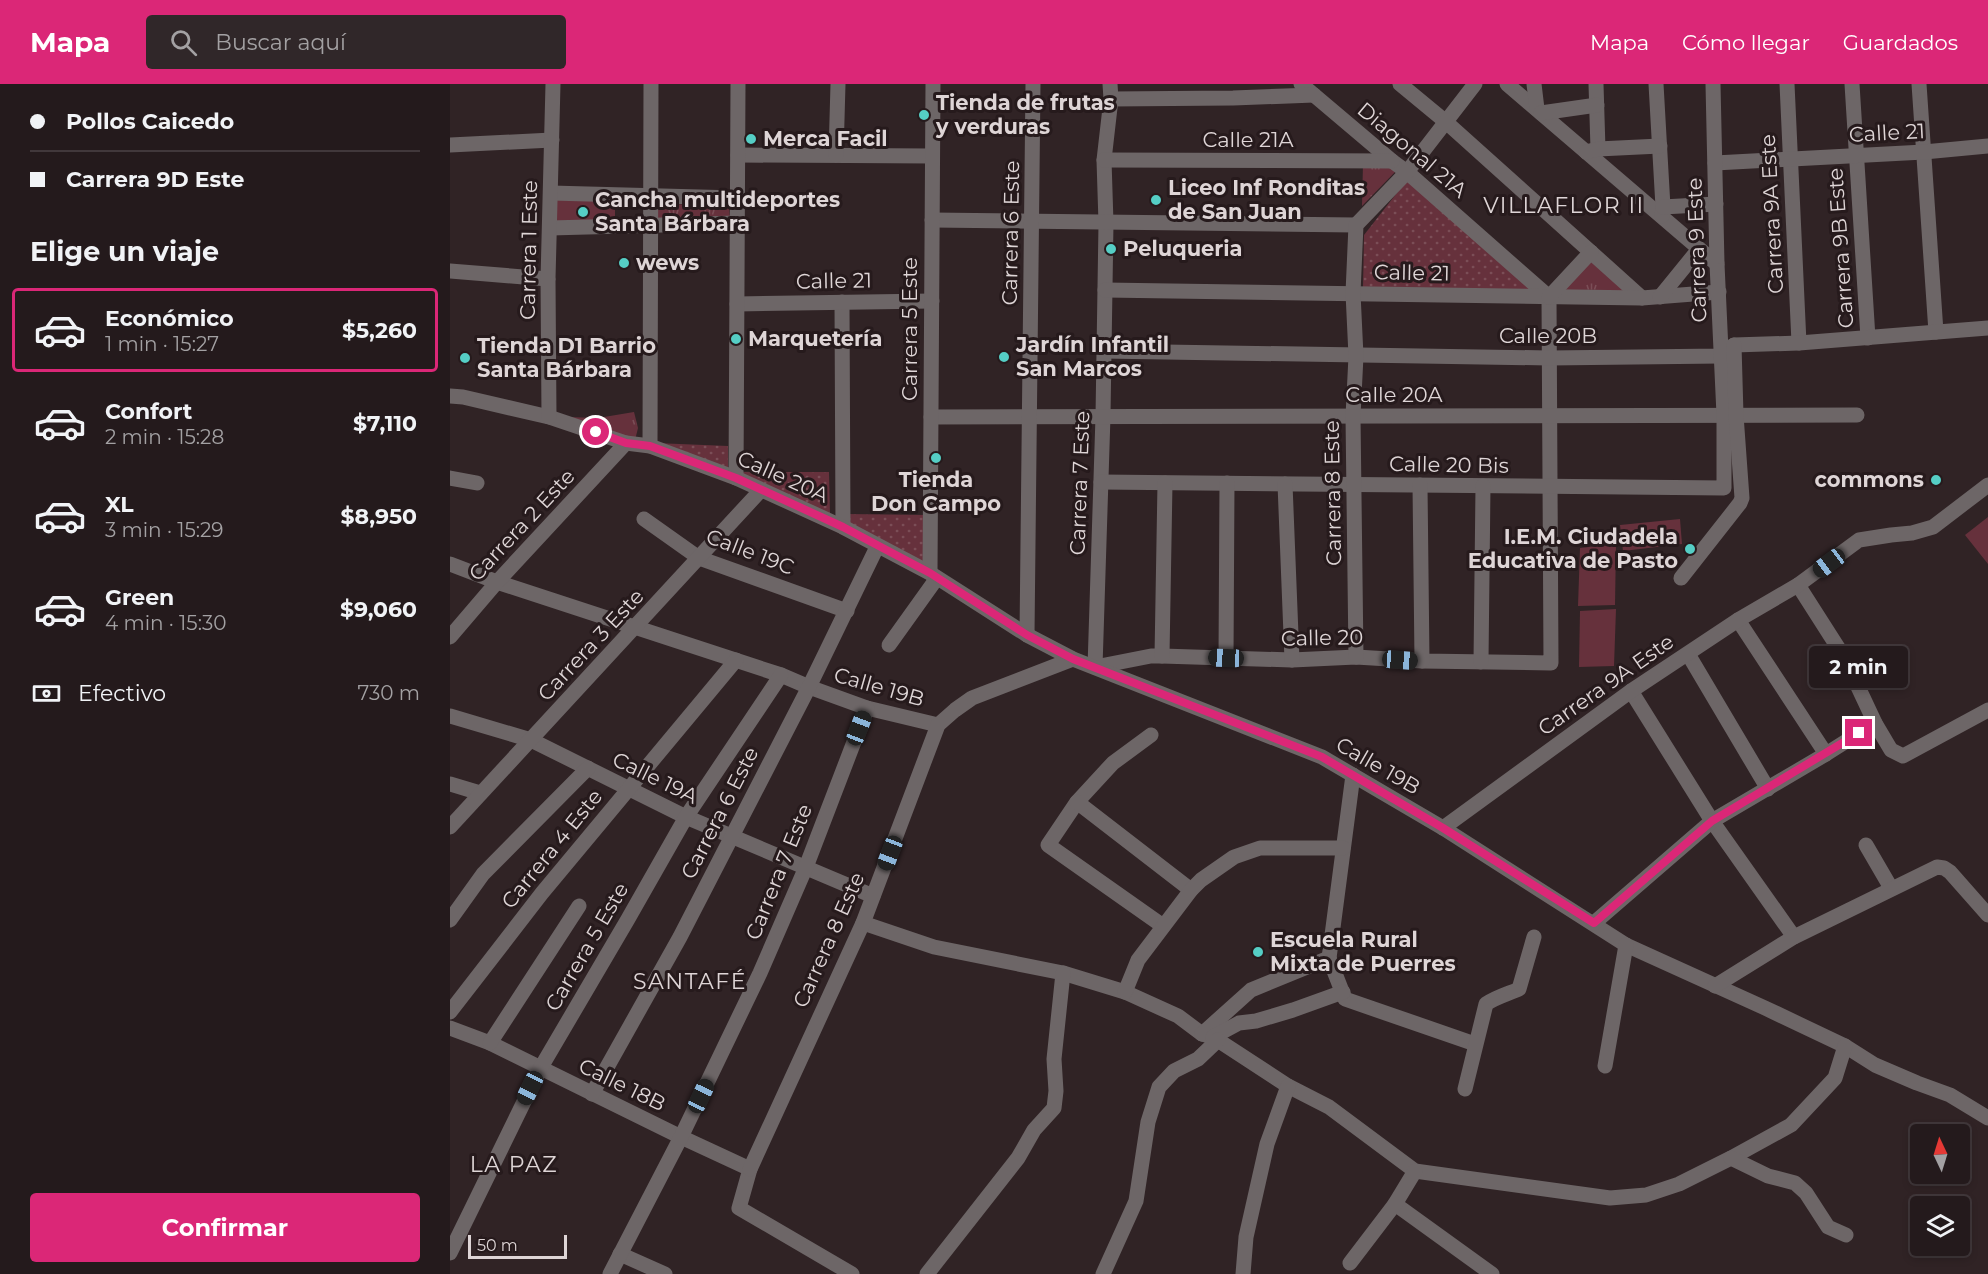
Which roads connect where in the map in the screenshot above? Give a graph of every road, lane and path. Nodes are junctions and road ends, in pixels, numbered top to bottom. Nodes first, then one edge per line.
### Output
1 (553, 84) edge
2 (651, 84) edge
3 (738, 84) edge
4 (838, 84) edge
5 (933, 84) edge
6 (1034, 84) edge
7 (1301, 84) edge
8 (1400, 84) edge
9 (1475, 84) edge
10 (1507, 84) edge
11 (1534, 84) edge
12 (1596, 84) edge
13 (1656, 84) edge
14 (1713, 84) edge
15 (1787, 84) edge
16 (1852, 84) edge
17 (1919, 84) edge
18 (1288, 90) edge
19 (1174, 91) edge
20 (1233, 91) edge
21 (1110, 92) edge
22 (1314, 95) junction
23 (1597, 105) junction
24 (1539, 111) junction
25 (1446, 122) junction
26 (552, 140) junction
27 (450, 145) edge
28 (1660, 146) junction
29 (1988, 146) edge
30 (1592, 150) junction
31 (1924, 152) junction
32 (738, 155) junction
33 (836, 155) junction
34 (1856, 155) junction
35 (932, 156) junction
36 (1792, 159) junction
37 (1104, 160) junction
38 (1392, 161) junction
39 (1715, 163) junction
40 (1407, 172) junction
41 (551, 193) junction
42 (649, 197) junction
43 (737, 198) junction
44 (1716, 204) junction
45 (1662, 211) junction
46 (932, 220) junction
47 (1033, 221) junction
48 (737, 223) junction
49 (1106, 224) junction
50 (649, 225) junction
51 (1356, 225) junction
52 (550, 228) junction
53 (1700, 249) junction
54 (1591, 252) junction
55 (1717, 264) junction
56 (450, 271) edge
57 (548, 279) junction
58 (1105, 290) junction
59 (1719, 292) junction
60 (1353, 293) junction
61 (1549, 297) junction
62 (1660, 297) junction
63 (1642, 298) junction
64 (932, 301) junction
65 (842, 302) junction
66 (737, 304) junction
67 (1988, 328) edge
68 (1936, 332) junction
69 (1868, 338) junction
70 (1799, 343) junction
71 (1734, 345) junction
72 (1103, 351) junction
73 (1356, 356) junction
74 (1721, 356) junction
75 (1549, 358) junction
76 (450, 396) edge
77 (1730, 415) junction
78 (1857, 415) dead end
79 (1103, 416) junction
80 (1353, 416) junction
81 (1550, 416) junction
82 (549, 417) junction
83 (931, 417) junction
84 (1030, 417) junction
85 (626, 443) junction
86 (650, 446) junction
87 (450, 478) edge
88 (736, 478) junction
89 (1101, 482) junction
90 (477, 483) dead end
91 (1165, 483) junction
92 (1227, 483) junction
93 (1285, 484) junction
94 (1988, 484) edge
95 (1354, 485) junction
96 (1420, 485) junction
97 (1483, 486) junction
98 (1550, 486) junction
99 (761, 490) junction
100 (644, 519) dead end
101 (843, 527) junction
102 (878, 547) junction
103 (699, 558) junction
104 (450, 564) edge
105 (934, 576) junction
106 (1681, 578) dead end
107 (497, 582) junction
108 (1798, 585) junction
109 (847, 611) junction
110 (1738, 620) junction
111 (637, 626) junction
112 (1027, 635) junction
113 (450, 637) edge
114 (889, 645) dead end
115 (1688, 654) junction
116 (1162, 656) junction
117 (1356, 657) junction
118 (1226, 658) junction
119 (1073, 659) junction
120 (736, 660) junction
121 (1292, 660) junction
122 (1422, 661) junction
123 (1481, 662) junction
124 (1095, 667) junction
125 (781, 675) junction
126 (809, 687) junction
127 (1631, 691) junction
128 (867, 708) junction
129 (1988, 710) edge
130 (450, 717) edge
131 (1875, 723) junction
132 (938, 725) junction
133 (1151, 735) dead end
134 (531, 740) junction
135 (1826, 754) junction
136 (588, 768) junction
137 (1353, 775) junction
138 (450, 784) edge
139 (628, 789) junction
140 (1768, 789) junction
141 (480, 793) junction
142 (1077, 802) junction
143 (686, 817) junction
144 (1712, 821) junction
145 (450, 827) edge
146 (1443, 828) junction
147 (732, 837) junction
148 (1866, 845) dead end
149 (1343, 848) junction
150 (806, 867) junction
151 (1891, 888) junction
152 (1191, 890) junction
153 (873, 896) junction
154 (579, 906) dead end
155 (1985, 907) edge
156 (450, 920) edge
157 (862, 923) junction
158 (1594, 923) junction
159 (1163, 926) junction
160 (1534, 937) dead end
161 (1794, 937) junction
162 (1626, 945) junction
163 (1329, 958) junction
164 (1063, 973) junction
165 (1715, 986) junction
166 (1125, 992) junction
167 (1343, 992) junction
168 (450, 1012) edge
169 (450, 1028) edge
170 (1211, 1037) junction
171 (490, 1043) junction
172 (1475, 1044) junction
173 (1845, 1046) junction
174 (1605, 1066) dead end
175 (540, 1069) junction
176 (1288, 1086) junction
177 (1465, 1089) dead end
178 (591, 1094) junction
179 (1988, 1118) edge
180 (681, 1137) junction
181 (1731, 1158) junction
182 (750, 1168) junction
183 (1415, 1171) junction
184 (1395, 1204) junction
185 (1846, 1235) dead end
186 (450, 1252) edge
187 (620, 1254) junction
188 (1350, 1263) dead end
189 (610, 1274) edge
190 (665, 1274) edge
191 (852, 1274) edge
192 (927, 1274) edge
193 (1103, 1274) edge
194 (1243, 1274) edge
195 (1492, 1274) edge

1 - 26 street, Carrera 1 Este
2 - 42 street
3 - 32 street
4 - 33 street
5 - 35 street, Carrera 5 Este
6 - 47 street, Carrera 6 Este
7 - 22 street, Diagonal 21A
8 - 25 street
9 - 25 street
10 - 24 street
11 - 24 street
12 - 23 street
13 - 28 street
14 - 39 street, Carrera 9 Este
15 - 36 street, Carrera 9A Este
16 - 34 street, Carrera 9B Este
17 - 31 street
18 - 20 street
18 - 22 street
19 - 20 street
19 - 21 street
21 - 37 street, Carrera 7 Este
22 - 38 street, Diagonal 21A
23 - 24 street
23 - 30 street
24 - 30 street
25 - 40 street
25 - 54 street
26 - 27 street
26 - 41 street, Carrera 1 Este
28 - 30 street
28 - 45 street
29 - 31 street, Calle 21
30 - 45 street
31 - 34 street, Calle 21
31 - 68 street
32 - 33 street
32 - 43 street
33 - 35 street
34 - 36 street, Calle 21
34 - 69 street, Carrera 9B Este
35 - 46 street, Carrera 5 Este
36 - 39 street, Calle 21
36 - 70 street, Carrera 9A Este
37 - 38 street, Calle 21A
37 - 49 street, Carrera 7 Este
38 - 40 street, Diagonal 21A
39 - 44 street, Carrera 9 Este
40 - 51 street
40 - 61 street, Diagonal 21A
41 - 42 street
41 - 52 street, Carrera 1 Este
42 - 43 street
42 - 50 street
43 - 48 street
44 - 45 street
44 - 55 street, Carrera 9 Este
45 - 53 street
46 - 47 street
46 - 64 street, Carrera 5 Este
47 - 49 street
47 - 84 street, Carrera 6 Este
48 - 50 street
48 - 66 street
49 - 51 street
49 - 58 street, Carrera 7 Este
50 - 52 street
50 - 86 street
51 - 60 street, Carrera 8 Este
52 - 57 street, Carrera 1 Este
53 - 55 street
53 - 62 street
54 - 61 street
54 - 63 street
55 - 59 street, Carrera 9 Este
56 - 57 street
57 - 82 street, Carrera 1 Este
58 - 60 street, Calle 21
58 - 72 street, Carrera 7 Este
59 - 62 street, Calle 21
59 - 74 street, Carrera 9 Este
60 - 61 street, Calle 21
60 - 73 street, Carrera 8 Este
61 - 63 street, Calle 21
61 - 75 street
62 - 63 street, Calle 21
64 - 65 street, Calle 21
64 - 83 street, Carrera 5 Este
65 - 66 street, Calle 21
65 - 101 street
66 - 88 street
67 - 68 street
68 - 69 street
69 - 70 street
70 - 71 street
71 - 74 street
71 - 77 street
72 - 73 street, Calle 20B
72 - 79 street, Carrera 7 Este
73 - 75 street, Calle 20B
73 - 80 street, Carrera 8 Este
74 - 75 street, Calle 20B
74 - 77 street, Carrera 9 Este
75 - 81 street
76 - 82 street, Calle 20A
77 - 78 street, Calle 20A
77 - 81 street, Calle 20A
77 - 98 street, Calle 20 Bis
77 - 106 street
79 - 80 street, Calle 20A
79 - 84 street, Calle 20A
79 - 89 street, Carrera 7 Este
80 - 81 street, Calle 20A
80 - 95 street, Carrera 8 Este
81 - 98 street
82 - 85 street, Calle 20A
83 - 84 street, Calle 20A
83 - 105 street, Carrera 5 Este
84 - 112 street, Carrera 6 Este
85 - 86 street, Calle 20A
85 - 107 street, Carrera 2 Este
86 - 88 street, Calle 20A
87 - 90 street
88 - 99 street, Calle 20A
89 - 91 street, Calle 20 Bis
89 - 124 street, Carrera 7 Este
91 - 92 street, Calle 20 Bis
91 - 116 street
92 - 93 street, Calle 20 Bis
92 - 118 street
93 - 95 street, Calle 20 Bis
93 - 121 street
94 - 108 street, Carrera 9A Este
95 - 96 street, Calle 20 Bis
95 - 117 street, Carrera 8 Este
96 - 97 street, Calle 20 Bis
96 - 122 street
97 - 98 street, Calle 20 Bis
97 - 123 street
98 - 123 street, Calle 20
99 - 101 street, Calle 20A
99 - 103 street, Carrera 3 Este
100 - 103 street, Calle 19C
101 - 102 street, Calle 20A
102 - 105 street, Calle 20A
102 - 109 street, Carrera 6 Este
103 - 109 street, Calle 19C
103 - 111 street, Carrera 3 Este
104 - 107 street, Calle 19B
105 - 112 street, Calle 20A
105 - 114 street
107 - 111 street, Calle 19B
107 - 113 street, Carrera 2 Este
108 - 110 street, Carrera 9A Este
108 - 131 street
109 - 126 street, Carrera 6 Este
110 - 115 street, Carrera 9A Este
110 - 135 street
111 - 120 street, Calle 19B
111 - 134 street, Carrera 3 Este
112 - 119 street, Calle 20A
115 - 127 street, Carrera 9A Este
115 - 140 street
116 - 118 street, Calle 20
116 - 124 street, Calle 20
117 - 121 street, Calle 20
117 - 122 street, Calle 20
118 - 121 street, Calle 20
119 - 124 street, Calle 19B
119 - 132 street, Calle 19B
120 - 125 street, Calle 19B
120 - 139 street, Carrera 4 Este
122 - 123 street, Calle 20
124 - 137 street, Calle 19B
125 - 126 street, Calle 19B
125 - 143 street, Carrera 5 Este
126 - 128 street, Calle 19B
126 - 147 street, Carrera 6 Este
127 - 144 street
127 - 146 street, Carrera 9A Este
128 - 132 street, Calle 19B
128 - 150 street, Carrera 7 Este
129 - 131 street
130 - 134 street, Calle 19A
131 - 135 street
132 - 153 street, Carrera 8 Este
133 - 142 street
134 - 136 street, Calle 19A
134 - 141 street, Carrera 3 Este
135 - 140 street
136 - 139 street, Calle 19A
136 - 156 street
137 - 146 street, Calle 19B
137 - 149 street
138 - 141 street
139 - 143 street, Calle 19A
139 - 168 street, Carrera 4 Este
140 - 144 street
141 - 145 street, Carrera 3 Este
142 - 152 street
142 - 159 street
143 - 147 street, Calle 19A
143 - 175 street, Carrera 5 Este
144 - 158 street
144 - 161 street
146 - 158 street, Calle 19B
147 - 150 street, Calle 19A
147 - 178 street, Carrera 6 Este
148 - 151 street
149 - 152 street
149 - 163 street
150 - 153 street, Calle 19A
150 - 180 street, Carrera 7 Este
151 - 155 street
151 - 161 street
152 - 159 street
153 - 157 street, Carrera 8 Este
154 - 171 street
157 - 164 street
157 - 182 street, Carrera 8 Este
158 - 162 street, Calle 19B
159 - 166 street
160 - 172 street
161 - 165 street
162 - 165 street, Calle 19B
162 - 174 street
163 - 167 street
163 - 170 street
164 - 166 street
164 - 192 street
165 - 173 street, Calle 19B
166 - 170 street
167 - 170 street
167 - 172 street
169 - 171 street, Calle 18B
170 - 176 street
170 - 193 street
171 - 175 street, Calle 18B
172 - 177 street
173 - 179 street, Calle 19B
173 - 181 street
175 - 178 street, Calle 18B
175 - 186 street, Carrera 5 Este
176 - 183 street
176 - 194 street
178 - 180 street, Calle 18B
180 - 182 street, Calle 18B
180 - 187 street, Carrera 7 Este
181 - 183 street
181 - 185 street
182 - 191 street
183 - 184 street
184 - 188 street
184 - 195 street
187 - 189 street, Carrera 7 Este
187 - 190 street

